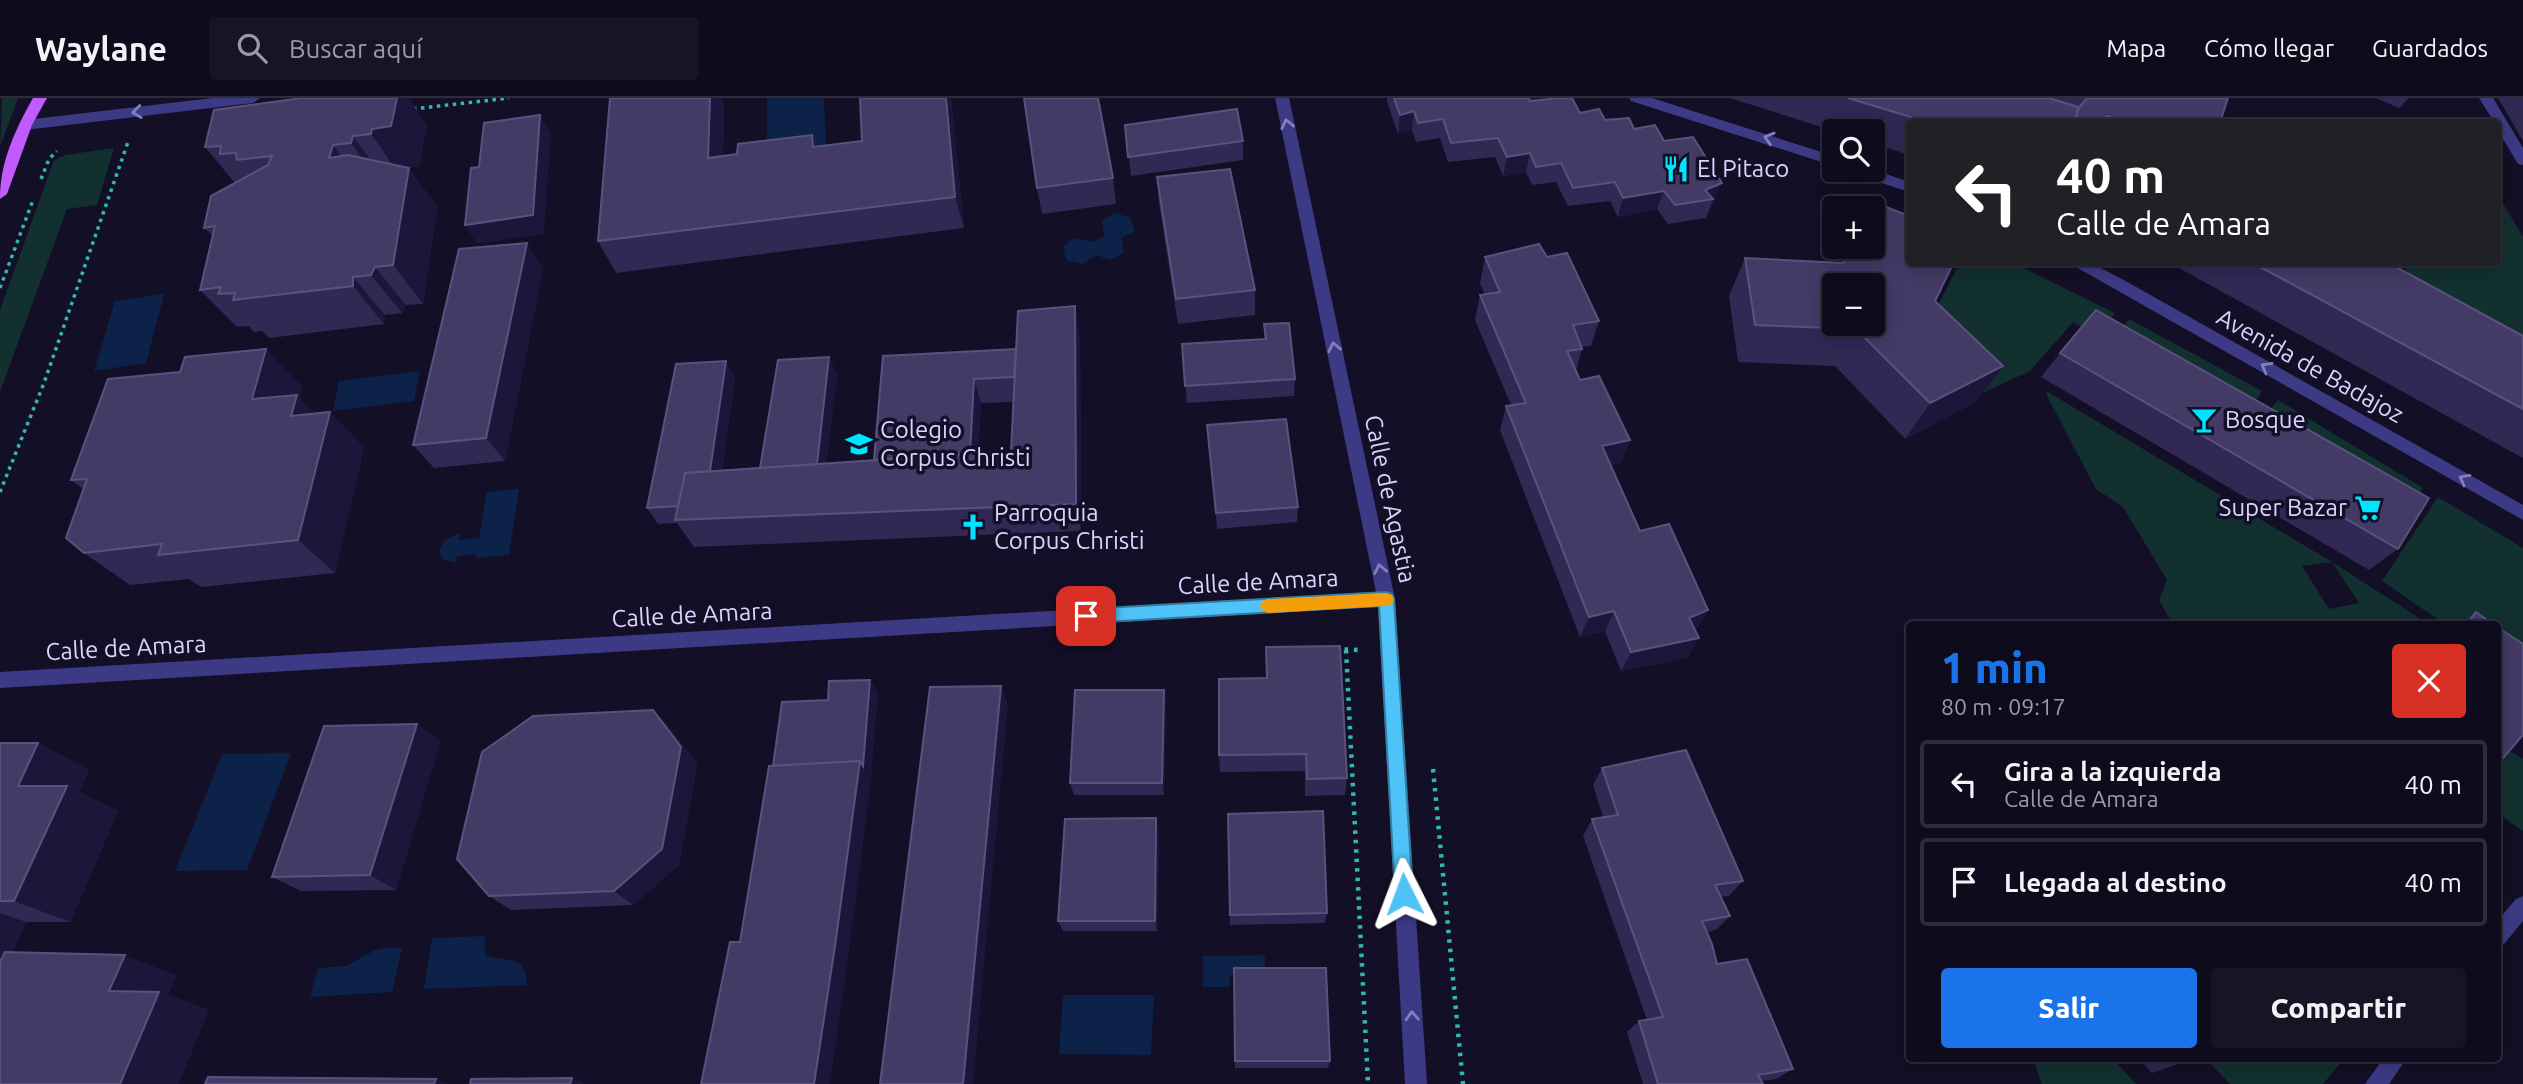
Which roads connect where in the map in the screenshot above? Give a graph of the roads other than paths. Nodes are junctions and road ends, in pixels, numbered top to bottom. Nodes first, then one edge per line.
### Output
1 (40, 98) edge
2 (253, 98) edge
3 (1282, 98) edge
4 (1636, 98) edge
5 (2486, 98) edge
6 (2499, 119) edge
7 (2501, 123) edge
8 (25, 125) junction
9 (1822, 157) edge
10 (2523, 160) edge
11 (1885, 179) edge
12 (1906, 186) edge
13 (0, 194) edge
14 (2082, 266) edge
15 (2523, 513) edge
16 (1386, 599) junction
17 (0, 680) edge
18 (2523, 906) edge
19 (2501, 932) edge
20 (2394, 1062) edge
21 (1416, 1084) edge
22 (2376, 1084) edge

1 - 8 main road
2 -> 8 street
16 -> 3 street, Calle de Agastia
9 -> 4 street
5 - 6 street
7 - 10 street
8 - 13 main road
11 - 12 street
15 -> 14 street, Avenida de Badajoz
16 - 17 street, Calle de Amara
21 -> 16 street, Calle de Agastia
18 - 19 street
20 - 22 street

